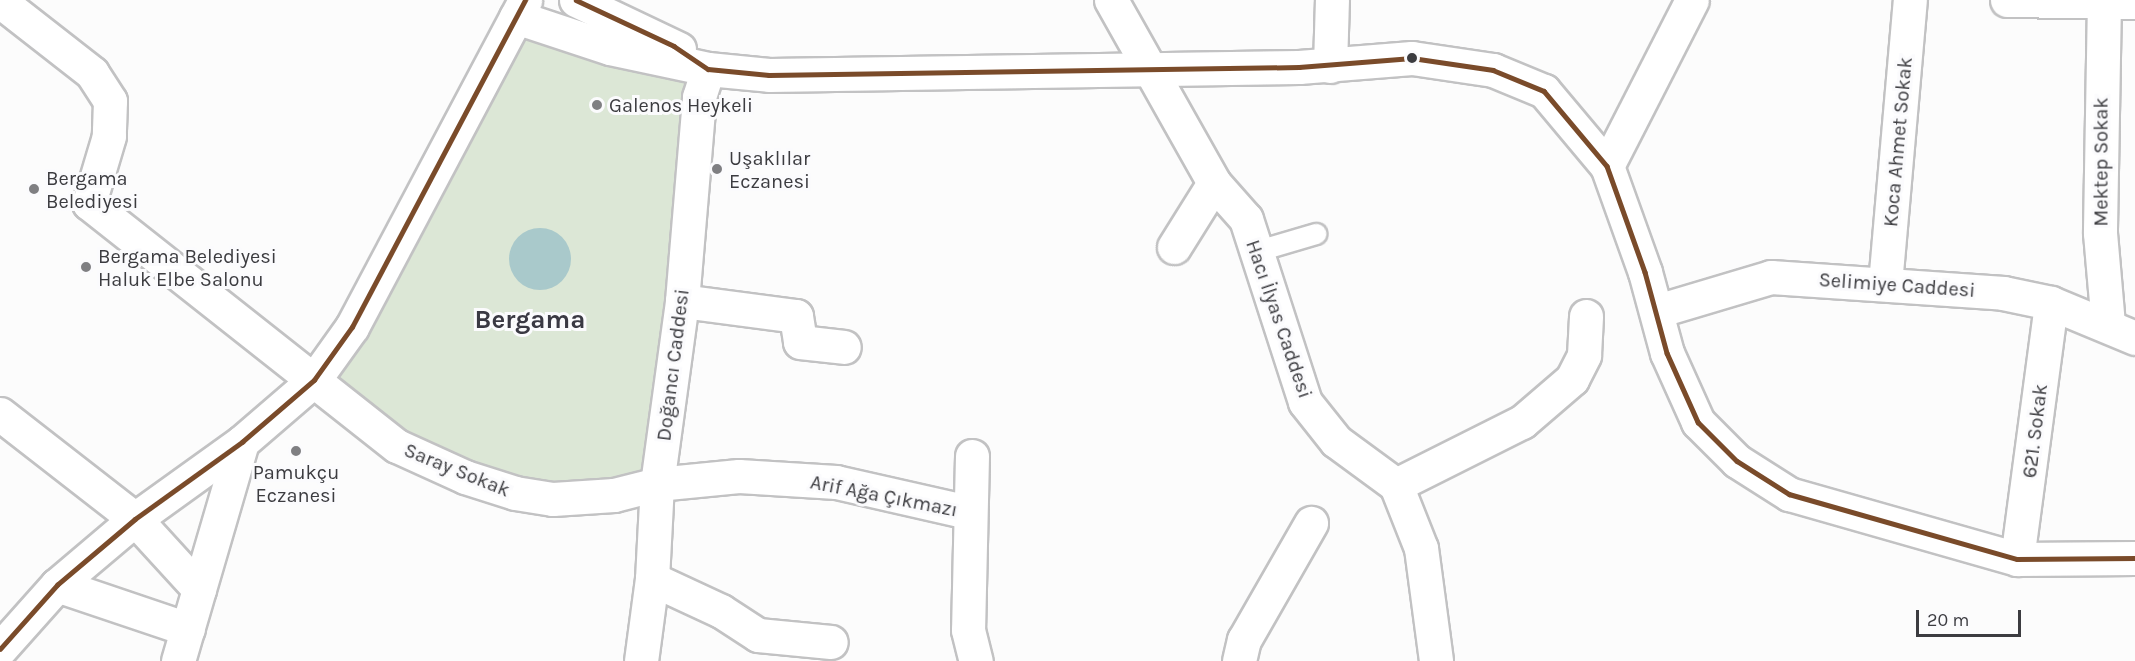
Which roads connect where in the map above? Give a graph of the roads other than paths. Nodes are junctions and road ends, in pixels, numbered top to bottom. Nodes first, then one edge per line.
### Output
1 (576, 0) edge
2 (1111, 0) edge
3 (1332, 0) edge
4 (1692, 0) edge
5 (1910, 0) edge
6 (2007, 0) edge
7 (7, 2) edge
8 (2114, 2) edge
9 (521, 8) edge
10 (1330, 66) junction
11 (708, 69) junction
12 (1147, 70) junction
13 (1607, 166) junction
14 (1214, 183) junction
15 (1316, 234) dead end
16 (1174, 247) dead end
17 (1255, 252) junction
18 (1885, 284) junction
19 (682, 301) junction
20 (2051, 303) junction
21 (1657, 311) junction
22 (1586, 316) dead end
23 (2122, 331) edge
24 (844, 347) dead end
25 (314, 380) junction
26 (0, 414) edge
27 (242, 442) junction
28 (972, 456) dead end
29 (657, 484) junction
30 (1396, 485) junction
31 (968, 512) junction
32 (135, 519) junction
33 (1311, 523) dead end
34 (2135, 558) edge
35 (2017, 559) junction
36 (652, 579) junction
37 (57, 585) junction
38 (199, 589) junction
39 (188, 629) junction
40 (831, 642) dead end
41 (0, 649) edge
42 (178, 661) edge
43 (641, 661) edge
44 (976, 661) edge
45 (1239, 661) edge
46 (1436, 661) edge

1 - 11 street
2 - 12 street, Hacı İlyas Caddesi
3 - 10 street
4 - 13 street
5 - 18 street, Koca Ahmet Sokak
6 - 8 street
7 - 25 street, Saray Sokak
8 - 23 street, Mektep Sokak
9 - 11 street
9 - 25 street
10 - 12 street
10 - 13 street
11 - 12 street
11 - 19 street, Doğancı Caddesi
12 - 14 street, Hacı İlyas Caddesi
13 - 21 street
14 - 16 street
14 - 17 street, Hacı İlyas Caddesi
15 - 17 lane
17 - 30 street, Hacı İlyas Caddesi
18 - 20 street, Selimiye Caddesi
18 - 21 street, Selimiye Caddesi
19 - 24 street
19 - 29 street, Doğancı Caddesi
20 - 23 street, Selimiye Caddesi
20 - 35 street, 621. Sokak
21 - 35 street
22 - 30 street
25 - 27 street
25 - 29 street, Saray Sokak
26 - 32 street
27 - 32 street
27 - 38 street
28 - 31 street
29 - 31 street, Arif Ağa Çıkmazı
29 - 36 street, Doğancı Caddesi
30 - 46 street
31 - 44 street
32 - 37 street
32 - 38 street
33 - 45 street
34 - 35 street
36 - 40 street
36 - 43 street, Doğancı Caddesi
37 - 39 street
37 - 41 street
38 - 39 street
39 - 42 street

